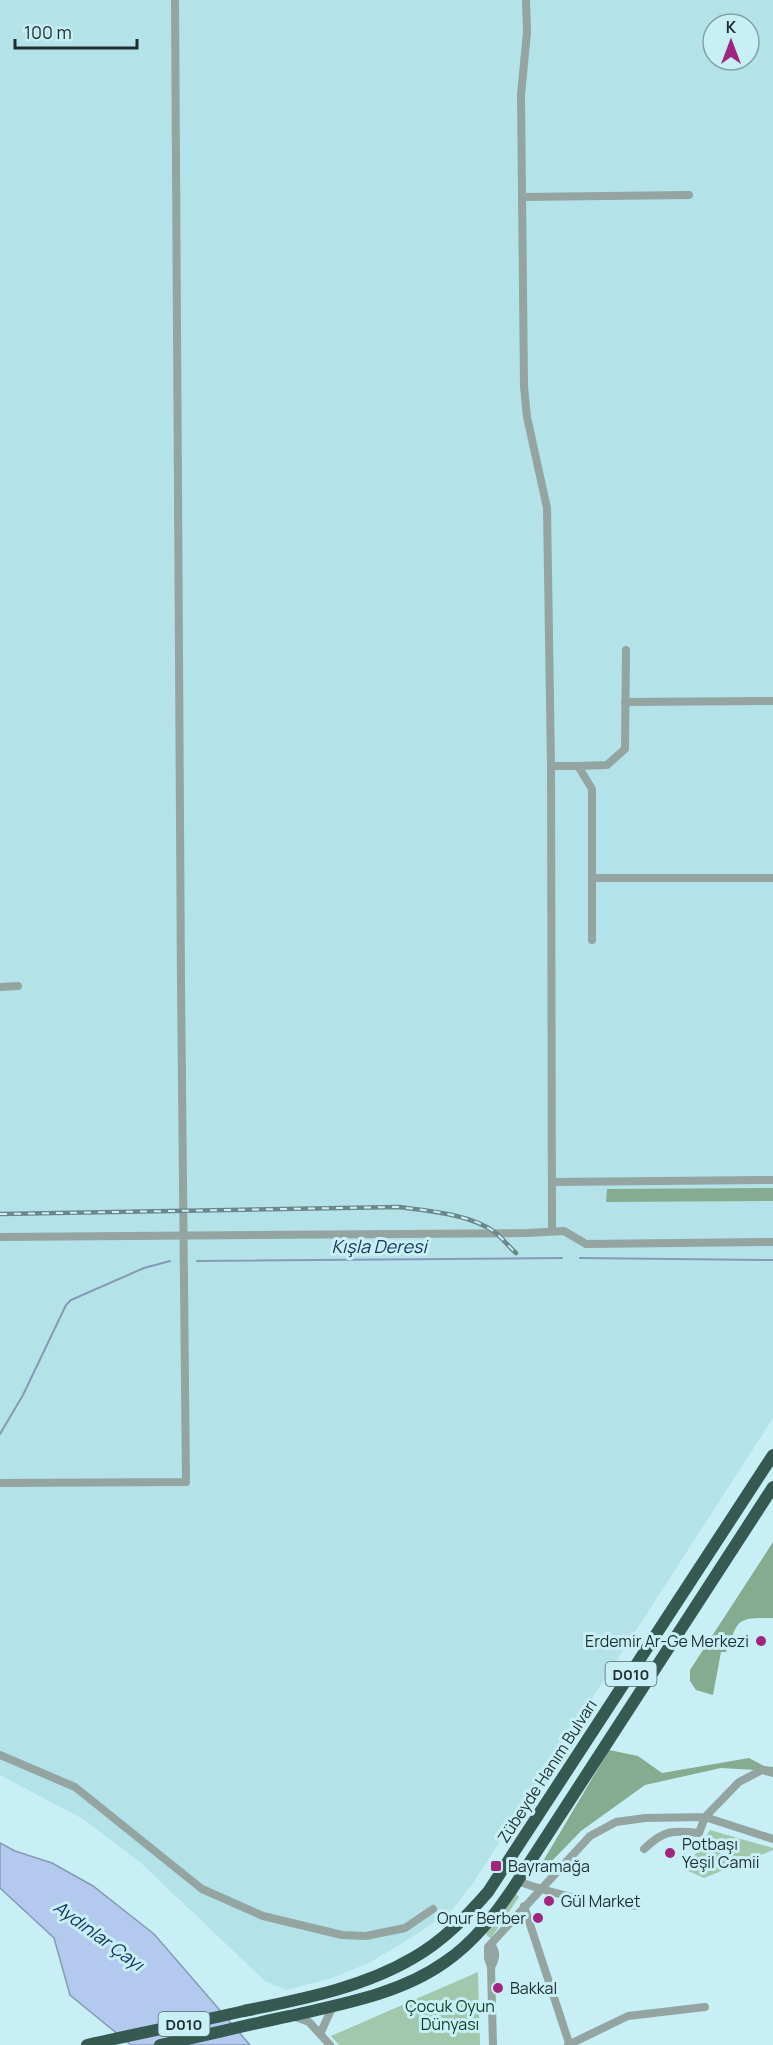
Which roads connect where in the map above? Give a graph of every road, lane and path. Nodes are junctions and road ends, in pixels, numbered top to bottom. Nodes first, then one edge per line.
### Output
1 (175, 0) edge
2 (526, 0) edge
3 (689, 195) dead end
4 (523, 197) junction
5 (626, 650) dead end
6 (773, 701) edge
7 (625, 702) junction
8 (551, 766) junction
9 (578, 766) junction
10 (593, 878) junction
11 (773, 878) edge
12 (592, 940) dead end
13 (0, 987) edge
14 (18, 987) dead end
15 (773, 1180) edge
16 (552, 1182) junction
17 (552, 1231) junction
18 (183, 1235) junction
19 (0, 1237) edge
20 (773, 1242) edge
21 (773, 1455) edge
22 (0, 1483) edge
23 (773, 1487) edge
24 (0, 1755) edge
25 (773, 1773) edge
26 (705, 1817) junction
27 (773, 1839) edge
28 (644, 1850) dead end
29 (517, 1881) junction
30 (542, 1889) junction
31 (524, 1906) junction
32 (638, 1906) dead end
33 (433, 1909) dead end
34 (463, 1920) junction
35 (475, 1936) junction
36 (490, 1946) junction
37 (705, 2007) dead end
38 (332, 2008) junction
39 (292, 2015) junction
40 (320, 2034) junction
41 (569, 2044) edge
42 (87, 2045) edge
43 (160, 2045) edge
44 (330, 2045) edge
45 (493, 2045) edge

1 - 18 street
2 - 4 street
3 - 4 street
4 - 8 street
5 - 7 street
6 - 7 street
7 - 9 street
8 - 9 street
8 - 16 street
9 - 10 street
10 - 11 street
10 - 12 street
13 - 14 street
15 - 16 street
16 - 17 street
17 - 18 street
17 - 20 street
18 - 19 street
18 - 22 street
21 - 34 highway, Zübeyde Hanım Bulvarı / D010
23 - 29 highway, Zübeyde Hanım Bulvarı / D010
24 - 33 street
25 - 26 street
26 - 27 street
26 - 28 street
26 - 30 street
29 - 30 street
29 - 35 highway, Zübeyde Hanım Bulvarı / D010
30 - 31 street
30 - 32 street
31 - 36 street
31 - 41 street
34 - 35 highway
34 - 42 highway, Zübeyde Hanım Bulvarı / D010
35 - 36 street
35 - 38 highway, Zübeyde Hanım Bulvarı / D010
36 - 45 street
37 - 41 street
38 - 39 highway, Zübeyde Hanım Bulvarı / D010
38 - 40 street
39 - 40 street
39 - 43 highway, D010
40 - 44 street

